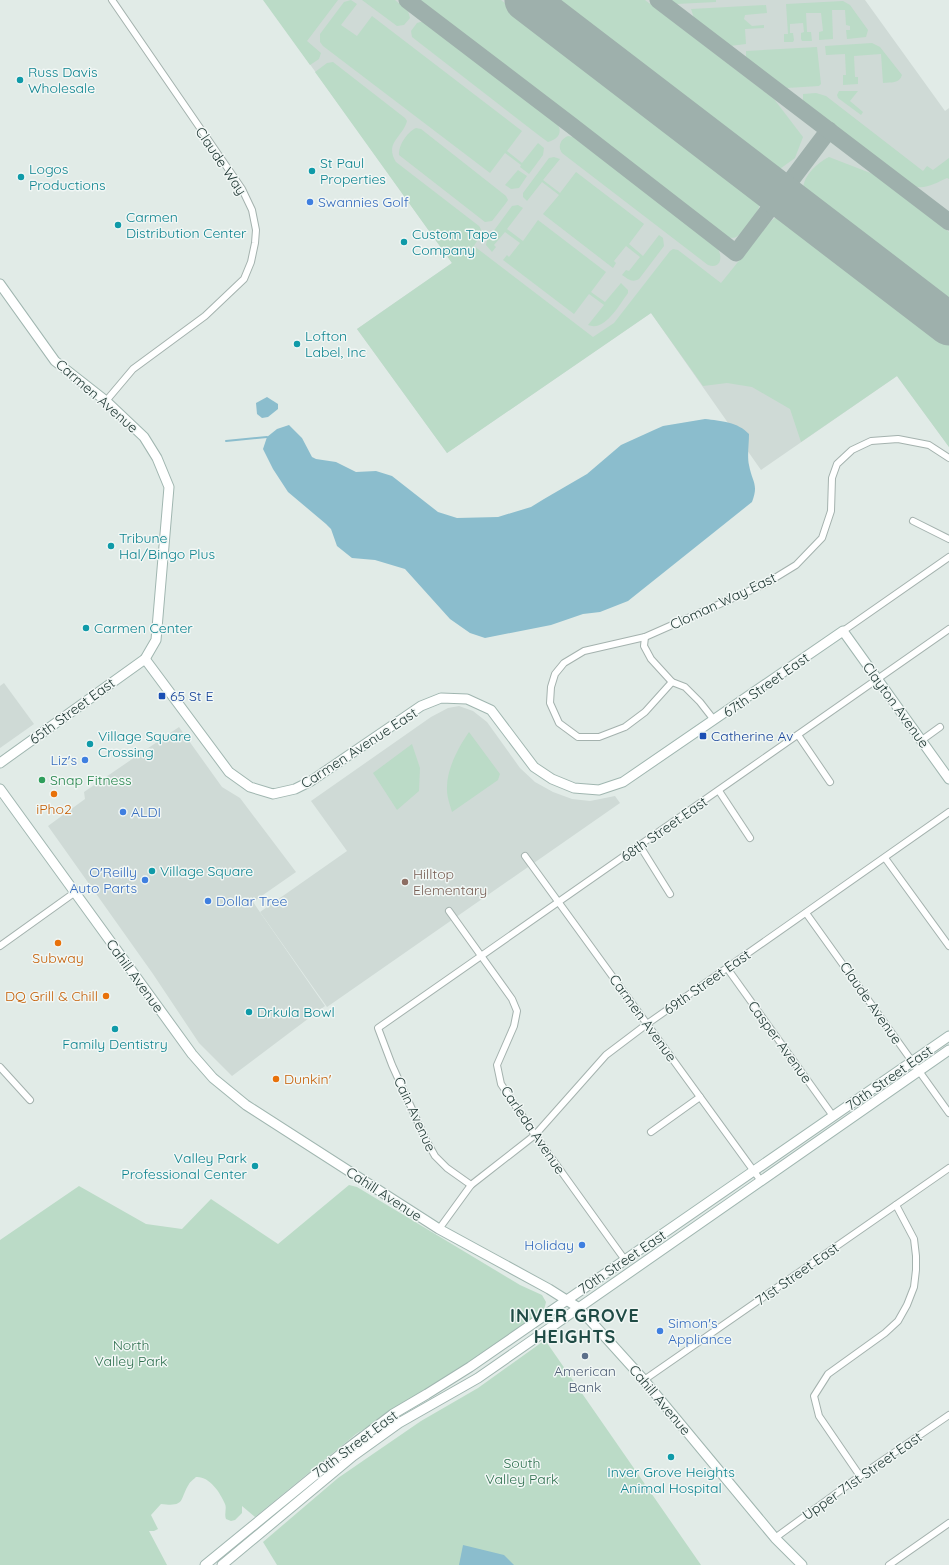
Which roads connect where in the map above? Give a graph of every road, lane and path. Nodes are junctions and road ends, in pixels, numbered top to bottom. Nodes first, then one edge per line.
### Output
1 (112, 0) edge
2 (0, 286) edge
3 (106, 400) junction
4 (949, 458) edge
5 (913, 521) dead end
6 (949, 540) edge
7 (949, 557) edge
8 (949, 629) edge
9 (842, 631) junction
10 (645, 637) junction
11 (145, 659) junction
12 (878, 679) junction
13 (672, 682) junction
14 (714, 720) junction
15 (940, 727) dead end
16 (798, 735) junction
17 (922, 740) junction
18 (0, 762) edge
19 (949, 778) edge
20 (830, 782) dead end
21 (574, 788) joint
22 (0, 789) edge
23 (719, 791) junction
24 (949, 812) edge
25 (750, 838) dead end
26 (640, 846) junction
27 (525, 856) dead end
28 (885, 858) junction
29 (74, 893) junction
30 (670, 894) dead end
31 (560, 902) junction
32 (449, 911) dead end
33 (806, 913) junction
34 (0, 946) edge
35 (949, 946) edge
36 (482, 956) junction
37 (727, 968) junction
38 (647, 1024) junction
39 (378, 1028) joint
40 (949, 1036) edge
41 (949, 1050) edge
42 (913, 1062) junction
43 (0, 1067) edge
44 (919, 1070) junction
45 (700, 1097) junction
46 (30, 1100) dead end
47 (949, 1113) edge
48 (833, 1116) junction
49 (651, 1132) dead end
50 (535, 1135) junction
51 (949, 1168) edge
52 (754, 1172) junction
53 (760, 1181) junction
54 (471, 1185) junction
55 (896, 1205) junction
56 (439, 1229) junction
57 (625, 1260) junction
58 (566, 1300) junction
59 (579, 1308) junction
60 (644, 1380) junction
61 (949, 1415) edge
62 (860, 1476) junction
63 (949, 1523) edge
64 (775, 1538) junction
65 (205, 1565) edge
66 (222, 1565) edge
67 (802, 1565) edge
68 (889, 1565) edge

1 - 3 street, Claude Way
2 - 3 street, Carmen Avenue
3 - 11 street, Carmen Avenue
4 - 10 street, Cloman Way East
5 - 6 street
7 - 9 street, 67th Street East
8 - 12 street, 68th Street East
9 - 12 street, Clayton Avenue
9 - 14 street, 67th Street East
10 - 13 street
10 - 13 street, Cloman Way East
11 - 18 street, 65th Street East
11 - 21 street, Carmen Avenue East
12 - 16 street, 68th Street East
12 - 17 street, Clayton Avenue
13 - 14 street
14 - 21 street, 67th Street East
15 - 17 street
16 - 20 street
16 - 23 street, 68th Street East
17 - 19 street, Clayton Avenue
22 - 29 street, Cahill Avenue
23 - 25 street
23 - 26 street, 68th Street East
24 - 28 street, 69th Street East
26 - 30 street
26 - 31 street, 68th Street East
27 - 31 street, Carmen Avenue
28 - 33 street, 69th Street East
28 - 35 street
29 - 34 street
29 - 56 street, Cahill Avenue
31 - 36 street, 68th Street East
31 - 38 street, Carmen Avenue
32 - 36 street, Carleda Avenue
33 - 37 street, 69th Street East
33 - 42 street, Claude Avenue
36 - 39 street, 68th Street East
36 - 50 street, Carleda Avenue
37 - 38 street, 69th Street East
37 - 48 street, Casper Avenue
38 - 45 street, Carmen Avenue
38 - 50 street, 69th Street East
39 - 54 street, Cain Avenue
40 - 42 street, 70th Street East
41 - 44 street, 70th Street East
42 - 44 street, Claude Avenue
42 - 48 street, 70th Street East
43 - 46 street
44 - 47 street, Claude Avenue
44 - 53 street, 70th Street East
45 - 49 street
45 - 52 street, Carmen Avenue
48 - 52 street, 70th Street East
50 - 54 street, 69th Street East
50 - 57 street, Carleda Avenue
51 - 55 street, 71st Street East
52 - 53 street, Carmen Avenue
52 - 57 street, 70th Street East
53 - 59 street, 70th Street East
54 - 56 street, 69th Street East
55 - 60 street, 71st Street East
55 - 62 street
56 - 58 street, Cahill Avenue
57 - 58 street, 70th Street East
58 - 59 street, Cahill Avenue
58 - 65 street, 70th Street East
59 - 60 street, Cahill Avenue
59 - 66 street, 70th Street East
60 - 64 street, Cahill Avenue
61 - 62 street, Upper 71st Street East
62 - 64 street, Upper 71st Street East
63 - 68 street
64 - 67 street, Cahill Avenue

